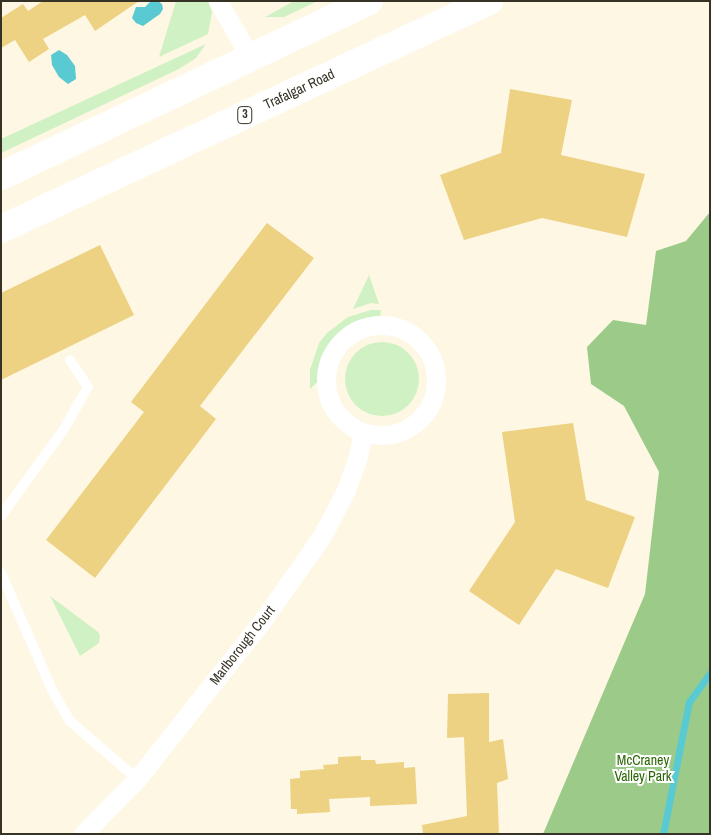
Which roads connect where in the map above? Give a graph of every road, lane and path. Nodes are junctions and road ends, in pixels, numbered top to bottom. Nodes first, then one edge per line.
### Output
1 (218, 1) edge
2 (369, 1) edge
3 (489, 1) edge
4 (250, 57) junction
5 (1, 176) edge
6 (1, 229) edge
7 (70, 360) dead end
8 (363, 433) junction
9 (1, 516) edge
10 (1, 573) edge
11 (137, 779) junction
12 (82, 834) edge

1 - 4 street
2 - 4 main road
3 - 6 main road, Trafalgar Road / 3
4 - 5 main road
7 - 9 lane
8 - 8 street
8 - 11 street, Marlborough Court
10 - 11 lane
11 - 12 street, Marlborough Court

